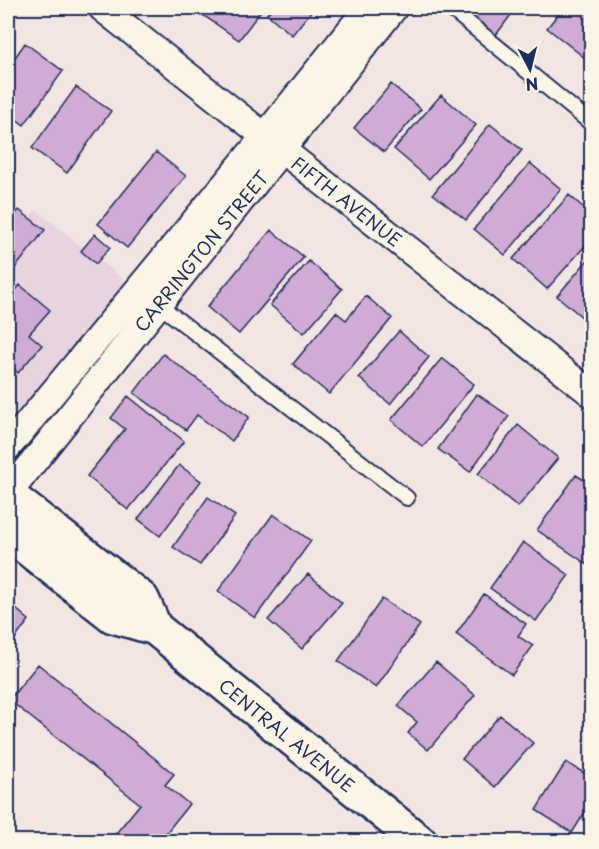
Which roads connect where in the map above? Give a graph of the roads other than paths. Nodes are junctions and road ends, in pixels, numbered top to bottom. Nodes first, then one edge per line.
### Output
1 (102, 8) edge
2 (368, 8) edge
3 (394, 8) edge
4 (450, 8) edge
5 (591, 124) edge
6 (274, 143) junction
7 (158, 304) junction
8 (591, 394) edge
9 (8, 447) edge
10 (8, 494) edge
11 (407, 498) dead end
12 (8, 533) edge
13 (155, 628) junction
14 (420, 842) edge

1 - 6 street, FIFTH AVENUE
2 - 6 street, CARRINGTON STREET
3 - 6 street, CARRINGTON STREET
4 - 5 lane
6 - 7 street, CARRINGTON STREET
6 - 8 street, FIFTH AVENUE
6 - 9 street, CARRINGTON STREET
7 - 10 street, CARRINGTON STREET
7 - 11 lane
10 - 13 main road, CENTRAL AVENUE
12 - 13 main road, CENTRAL AVENUE
13 - 14 main road, CENTRAL AVENUE

